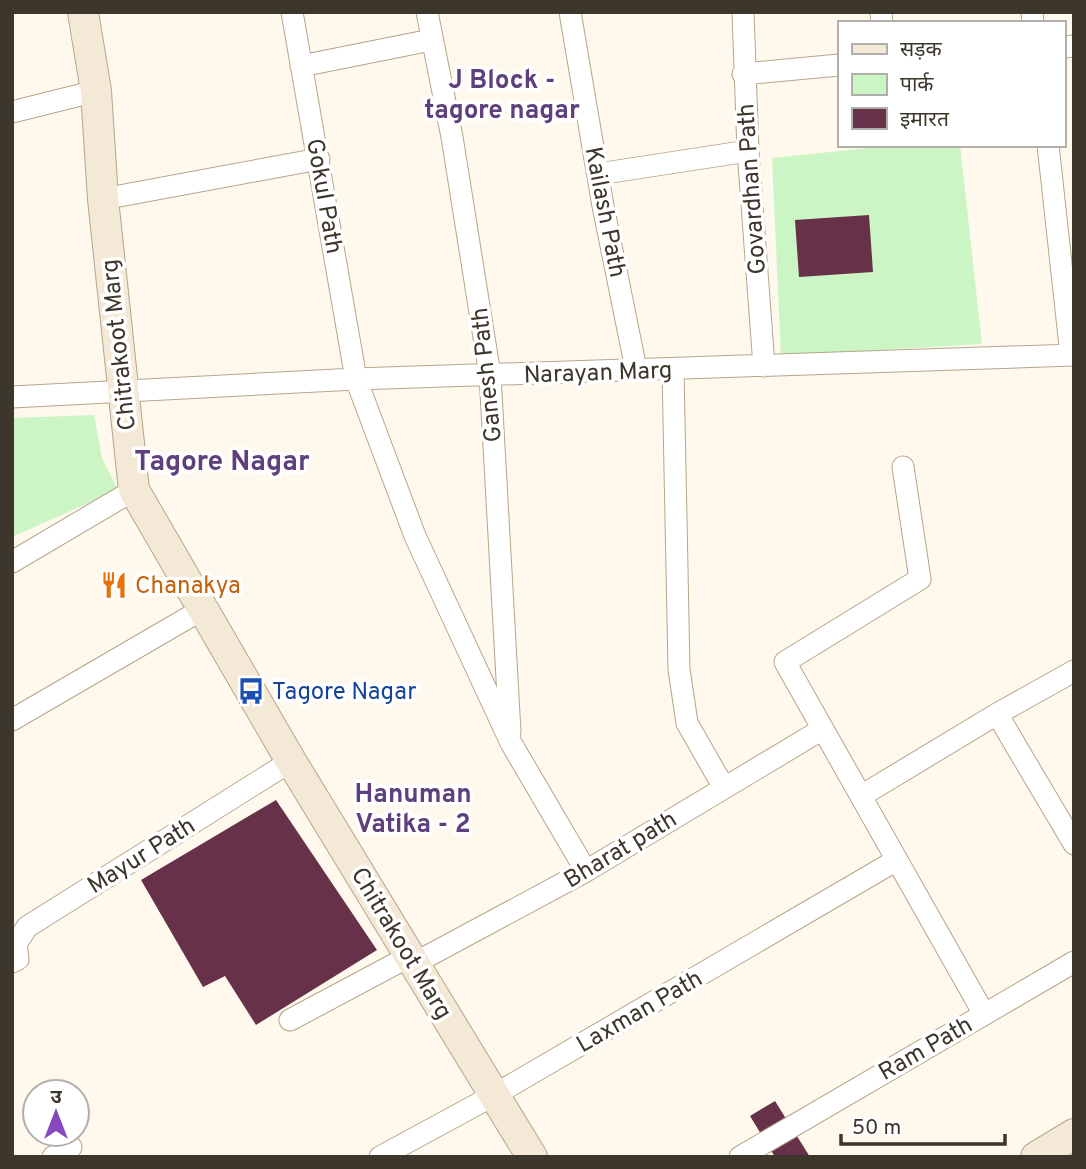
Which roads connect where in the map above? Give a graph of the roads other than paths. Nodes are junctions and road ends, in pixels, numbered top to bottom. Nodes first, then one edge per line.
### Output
1 (83, 12) edge
2 (292, 12) edge
3 (427, 12) edge
4 (570, 12) edge
5 (743, 12) edge
6 (431, 40) junction
7 (838, 65) edge
8 (301, 66) junction
9 (743, 74) junction
10 (96, 91) junction
11 (12, 112) edge
12 (1049, 147) edge
13 (748, 151) junction
14 (319, 159) junction
15 (598, 174) junction
16 (103, 199) junction
17 (1065, 202) edge
18 (1072, 355) edge
19 (764, 366) junction
20 (636, 369) junction
21 (673, 369) junction
22 (490, 375) junction
23 (356, 379) junction
24 (122, 390) junction
25 (12, 397) edge
26 (903, 467) dead end
27 (134, 490) junction
28 (12, 562) edge
29 (204, 609) junction
30 (1074, 671) edge
31 (997, 714) junction
32 (12, 720) edge
33 (821, 730) junction
34 (511, 743) junction
35 (291, 761) junction
36 (723, 786) junction
37 (861, 796) junction
38 (1074, 844) edge
39 (895, 861) junction
40 (586, 870) junction
41 (413, 959) junction
42 (12, 962) edge
43 (1074, 962) edge
44 (984, 1014) junction
45 (290, 1020) dead end
46 (496, 1094) junction
47 (1074, 1134) edge
48 (380, 1157) edge
49 (532, 1157) edge
50 (740, 1157) edge
51 (1036, 1157) edge

1 - 10 street, Chitrakoot Marg
2 - 8 street, Gokul Path
3 - 6 street, Ganesh Path
4 - 15 street, Kailash Path
5 - 9 street, Govardhan Path
6 - 8 street
6 - 22 street, Ganesh Path
7 - 9 street
8 - 14 street, Gokul Path
9 - 13 street, Govardhan Path
10 - 11 street
10 - 16 street, Chitrakoot Marg
12 - 17 street
13 - 15 street
13 - 19 street, Govardhan Path
14 - 16 street
14 - 23 street, Gokul Path
15 - 20 street, Kailash Path
16 - 24 street, Chitrakoot Marg
17 - 18 street
18 - 19 street, Narayan Marg
19 - 21 street, Narayan Marg
20 - 21 street, Narayan Marg
20 - 22 street, Narayan Marg
21 - 36 street
22 - 23 street, Narayan Marg
22 - 34 street, Ganesh Path
23 - 24 street, Narayan Marg
23 - 34 street, Gokul Path
24 - 25 street, Narayan Marg
24 - 27 street, Chitrakoot Marg
26 - 33 street
27 - 28 street
27 - 29 street, Chitrakoot Marg
29 - 32 street
29 - 35 street, Chitrakoot Marg
30 - 31 street
31 - 37 street
31 - 38 street
33 - 36 street, Bharat path
33 - 37 street
34 - 40 street, Gokul Path
35 - 41 street, Chitrakoot Marg
35 - 42 street, Mayur Path
36 - 40 street, Bharat path
37 - 39 street
39 - 44 street
39 - 46 street, Laxman Path
40 - 41 street, Bharat path
41 - 45 street, Bharat path
41 - 46 street, Chitrakoot Marg
43 - 44 street, Ram Path
44 - 50 street, Ram Path
46 - 48 street, Laxman Path
46 - 49 street, Chitrakoot Marg
47 - 51 street

